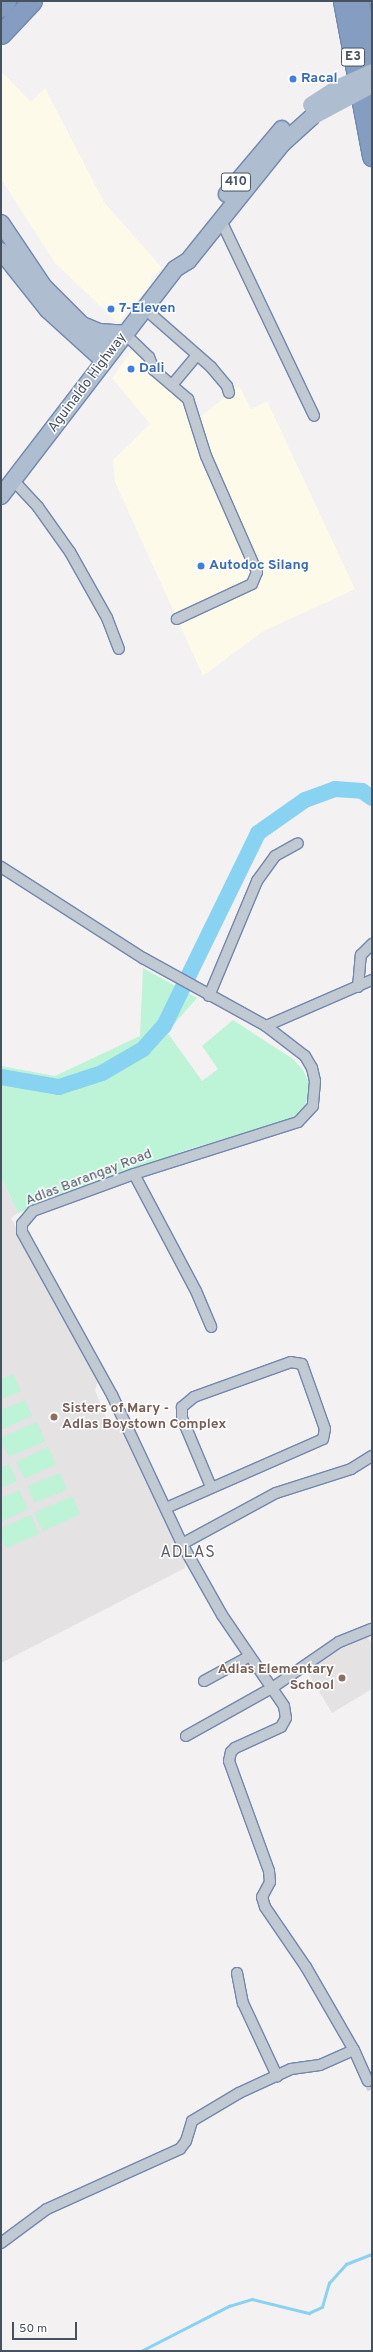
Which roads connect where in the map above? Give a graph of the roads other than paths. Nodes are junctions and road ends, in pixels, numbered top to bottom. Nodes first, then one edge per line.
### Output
1 (6, 1) edge
2 (32, 1) edge
3 (342, 1) edge
4 (359, 1) edge
5 (1, 7) edge
6 (1, 34) edge
7 (372, 72) edge
8 (372, 77) edge
9 (372, 85) edge
10 (311, 111) junction
11 (372, 156) edge
12 (1, 223) edge
13 (218, 223) junction
14 (1, 252) edge
15 (176, 269) junction
16 (145, 309) junction
17 (79, 331) junction
18 (125, 334) junction
19 (197, 355) junction
20 (107, 357) junction
21 (90, 380) junction
22 (172, 385) junction
23 (229, 393) dead end
24 (314, 416) dead end
25 (13, 480) junction
26 (1, 496) edge
27 (177, 619) dead end
28 (119, 649) dead end
29 (298, 843) dead end
30 (1, 867) edge
31 (372, 944) edge
32 (372, 980) edge
33 (358, 987) junction
34 (209, 996) junction
35 (266, 1026) junction
36 (134, 1174) junction
37 (211, 1327) dead end
38 (372, 1456) edge
39 (211, 1487) junction
40 (166, 1508) junction
41 (182, 1544) junction
42 (372, 1629) edge
43 (250, 1656) junction
44 (204, 1681) dead end
45 (272, 1688) junction
46 (186, 1736) dead end
47 (238, 1973) dead end
48 (354, 2050) junction
49 (277, 2076) junction
50 (368, 2081) dead end
51 (1, 2243) edge

1 - 5 highway
2 - 6 highway
3 - 11 highway, E3
4 - 8 highway, E3
7 - 10 main road, Aguinaldo Highway / 410, bridge
9 - 10 main road, Aguinaldo Highway / 410, bridge
10 - 13 main road, Aguinaldo Highway / 410
10 - 15 main road, Aguinaldo Highway / 410
12 - 17 main road
13 - 15 main road, Aguinaldo Highway / 410
13 - 24 street
14 - 17 main road
15 - 16 main road, Aguinaldo Highway / 410
16 - 18 main road, Aguinaldo Highway / 410
16 - 19 street
17 - 18 main road
17 - 20 main road
17 - 21 main road
18 - 20 main road, Aguinaldo Highway / 410
18 - 22 street
19 - 22 street
19 - 23 street
20 - 21 main road, Aguinaldo Highway / 410
21 - 25 main road, Aguinaldo Highway / 410
22 - 27 street
25 - 26 main road, Aguinaldo Highway / 410
25 - 28 street
29 - 34 street
30 - 34 street, Adlas Barangay Road
31 - 33 street
32 - 33 street
33 - 35 street
34 - 35 street, Adlas Barangay Road
35 - 36 street, Adlas Barangay Road
36 - 37 street
36 - 40 street, Adlas Barangay Road
38 - 41 street
39 - 39 street
39 - 40 street
40 - 41 street, Adlas Barangay Road
41 - 43 street, Adlas Barangay Road
42 - 45 street
43 - 44 street
43 - 45 street, Adlas Barangay Road
45 - 46 street
45 - 48 street, Adlas Barangay Road
47 - 49 street
48 - 49 street
48 - 50 street
49 - 51 street

